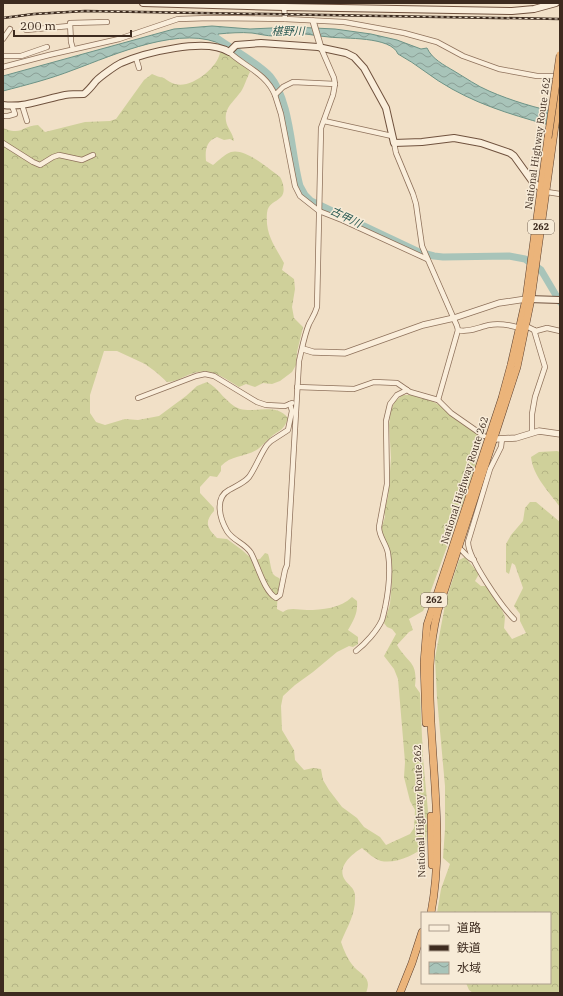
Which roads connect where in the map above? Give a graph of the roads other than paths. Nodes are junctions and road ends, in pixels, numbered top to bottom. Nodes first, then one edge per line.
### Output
1 (143, 3) edge
2 (556, 3) edge
3 (284, 5) edge
4 (285, 19) junction
5 (107, 22) dead end
6 (313, 22) junction
7 (69, 26) junction
8 (10, 29) dead end
9 (26, 30) dead end
10 (3, 39) edge
11 (320, 47) junction
12 (73, 49) junction
13 (231, 50) junction
14 (49, 55) junction
15 (560, 55) edge
16 (3, 56) edge
17 (136, 58) junction
18 (3, 67) edge
19 (139, 68) dead end
20 (560, 76) edge
21 (335, 84) junction
22 (560, 89) edge
23 (276, 94) junction
24 (3, 105) edge
25 (22, 105) junction
26 (12, 106) junction
27 (7, 117) dead end
28 (27, 121) dead end
29 (324, 121) junction
30 (392, 136) junction
31 (551, 139) junction
32 (3, 143) edge
33 (394, 143) junction
34 (93, 155) dead end
35 (544, 190) junction
36 (560, 194) edge
37 (319, 211) junction
38 (426, 258) junction
39 (529, 299) junction
40 (557, 300) edge
41 (454, 318) junction
42 (523, 327) junction
43 (458, 330) junction
44 (534, 330) junction
45 (560, 331) edge
46 (303, 349) junction
47 (297, 387) junction
48 (407, 390) junction
49 (138, 398) dead end
50 (296, 400) junction
51 (438, 400) junction
52 (290, 404) junction
53 (532, 433) junction
54 (560, 434) edge
55 (484, 436) dead end
56 (499, 439) joint
57 (456, 547) junction
58 (474, 560) junction
59 (514, 619) dead end
60 (356, 651) dead end
61 (427, 912) edge
62 (431, 912) edge
63 (421, 935) edge
64 (421, 952) edge
65 (400, 993) edge
66 (405, 993) edge

1 - 3 main road
2 - 3 main road
3 - 4 street
4 - 6 street
4 - 12 street
5 - 7 street
6 - 11 street
6 - 20 street
7 - 9 street
7 - 12 street
8 - 10 street
11 - 13 main road
11 - 21 street
11 - 30 main road
12 - 14 street
13 - 17 main road
13 - 23 street
14 - 16 street
14 - 18 street
15 - 31 highway, National Highway Route 262 / 262, bridge
17 - 19 street
17 - 25 main road
21 - 23 street
21 - 29 street
22 - 31 highway, National Highway Route 262 / 262
23 - 37 street
24 - 26 main road
25 - 26 main road
25 - 28 street
26 - 27 street
29 - 30 street
29 - 37 street
30 - 33 main road
31 - 35 highway, National Highway Route 262 / 262
32 - 34 street
33 - 35 main road
33 - 38 street
35 - 36 street
35 - 39 highway, National Highway Route 262 / 262
37 - 38 street
37 - 46 street
38 - 41 street
39 - 40 main road
39 - 41 street
39 - 42 highway, National Highway Route 262 / 262
41 - 43 street
41 - 46 street
42 - 43 street
42 - 44 street
42 - 57 highway, National Highway Route 262 / 262
43 - 51 street
44 - 45 street
44 - 53 street
46 - 47 street
47 - 48 street
47 - 50 street
48 - 51 street
48 - 60 street
49 - 52 street
50 - 52 street
50 - 52 street
51 - 55 street
53 - 54 street
53 - 56 street
56 - 58 street
57 - 58 street
57 - 61 highway, National Highway Route 262 / 262
57 - 62 highway, National Highway Route 262 / 262
58 - 59 street
63 - 65 highway
64 - 66 highway

